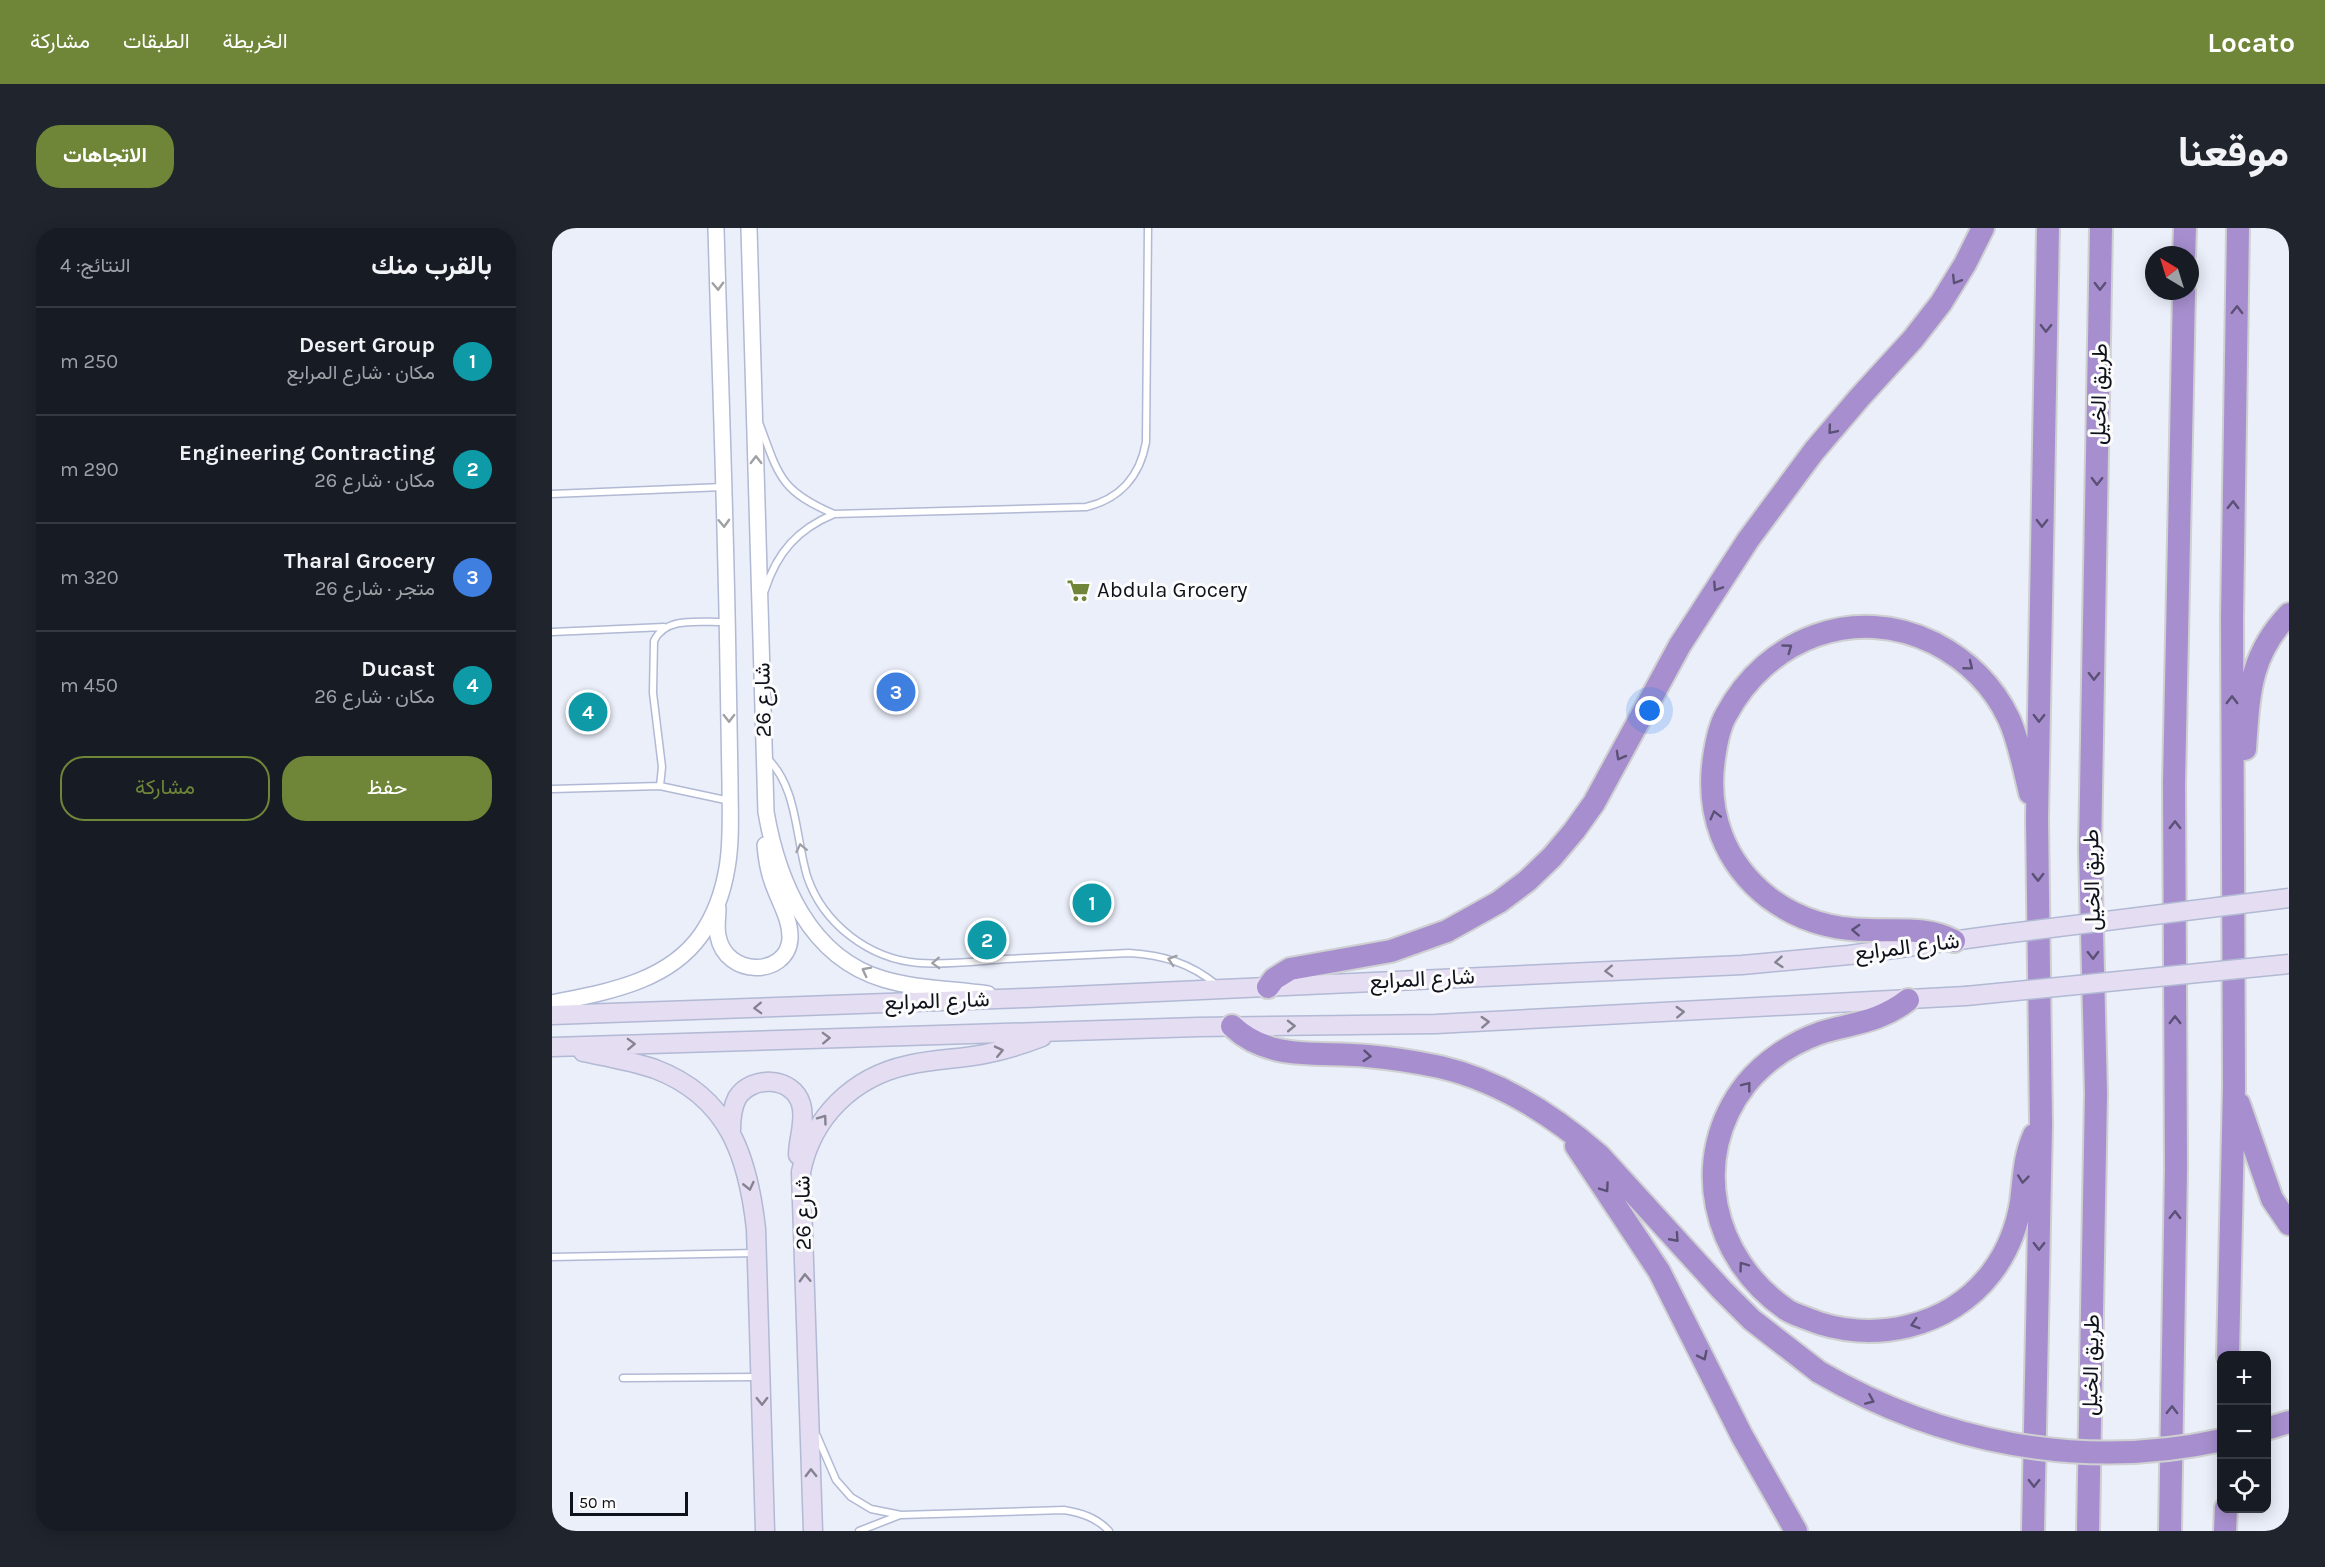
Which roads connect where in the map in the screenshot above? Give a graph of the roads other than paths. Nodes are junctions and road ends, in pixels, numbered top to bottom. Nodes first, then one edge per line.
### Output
1 (716, 228) edge
2 (749, 228) edge
3 (1148, 228) edge
4 (1983, 228) edge
5 (2048, 228) edge
6 (2102, 228) edge
7 (2185, 228) edge
8 (2238, 228) edge
9 (2184, 246) edge
10 (2184, 300) edge
11 (755, 410) junction
12 (723, 487) junction
13 (552, 494) edge
14 (834, 514) junction
15 (761, 610) junction
16 (2289, 614) edge
17 (727, 622) junction
18 (664, 627) junction
19 (552, 632) edge
20 (765, 756) junction
21 (2231, 779) junction
22 (660, 786) junction
23 (552, 789) edge
24 (730, 801) junction
25 (766, 812) junction
26 (2037, 818) junction
27 (2289, 898) edge
28 (718, 904) junction
29 (1954, 941) junction
30 (2289, 964) edge
31 (1268, 987) junction
32 (1222, 989) junction
33 (1026, 998) junction
34 (1908, 1000) junction
35 (552, 1004) edge
36 (552, 1015) edge
37 (1232, 1026) junction
38 (1055, 1032) junction
39 (554, 1047) edge
40 (2234, 1087) junction
41 (1559, 1123) junction
42 (2042, 1124) junction
43 (731, 1130) junction
44 (801, 1172) junction
45 (2289, 1224) edge
46 (757, 1253) junction
47 (552, 1257) edge
48 (2229, 1351) edge
49 (762, 1377) junction
50 (623, 1378) dead end
51 (810, 1419) junction
52 (2289, 1422) edge
53 (2271, 1427) edge
54 (2217, 1441) edge
55 (2226, 1513) edge
56 (901, 1515) junction
57 (765, 1531) edge
58 (813, 1531) edge
59 (859, 1531) edge
60 (1109, 1531) edge
61 (1796, 1531) edge
62 (2033, 1531) edge
63 (2088, 1531) edge
64 (2170, 1531) edge
65 (2225, 1531) edge

1 -> 12 street, شارع 26
2 - 11 street, شارع 26
3 - 14 lane
4 -> 31 highway
5 -> 26 highway
6 -> 63 highway, طريق الخيل
7 - 9 highway
21 -> 8 highway
64 -> 10 highway
11 - 14 lane
15 -> 11 street, شارع 26
12 - 13 lane
12 -> 17 street, شارع 26
14 - 15 lane
15 - 20 street, شارع 26
16 - 21 highway
17 - 18 lane
17 -> 24 street, شارع 26
18 - 19 lane
18 - 22 lane
20 - 25 street, شارع 26
32 -> 20 lane
21 - 40 highway
22 - 23 lane
22 - 24 lane
24 - 28 street, شارع 26
25 - 28 street
33 -> 25 street, شارع 26
29 -> 26 highway
26 -> 42 highway
27 - 29 main road, شارع المرابع, bridge
28 - 35 street, شارع 26
29 -> 31 main road, شارع المرابع
30 - 34 main road, شارع المرابع, bridge
31 - 32 main road, شارع المرابع
32 - 33 main road, شارع المرابع
33 -> 36 main road, شارع المرابع
37 -> 34 main road, شارع المرابع
42 -> 34 highway
37 - 38 main road, شارع المرابع
37 -> 41 highway
39 -> 38 main road, شارع المرابع
44 -> 38 main road, شارع 26
39 - 43 main road
40 - 45 highway
40 - 48 highway
41 -> 54 highway, bridge
41 -> 61 highway
42 -> 62 highway
43 - 44 main road
43 -> 46 main road
51 -> 44 main road, شارع 26
46 - 47 lane
46 - 49 main road
49 - 50 lane
49 -> 57 main road
51 - 56 lane
58 -> 51 main road, شارع 26
52 - 53 highway
55 - 65 highway
56 - 59 lane
56 - 60 lane

